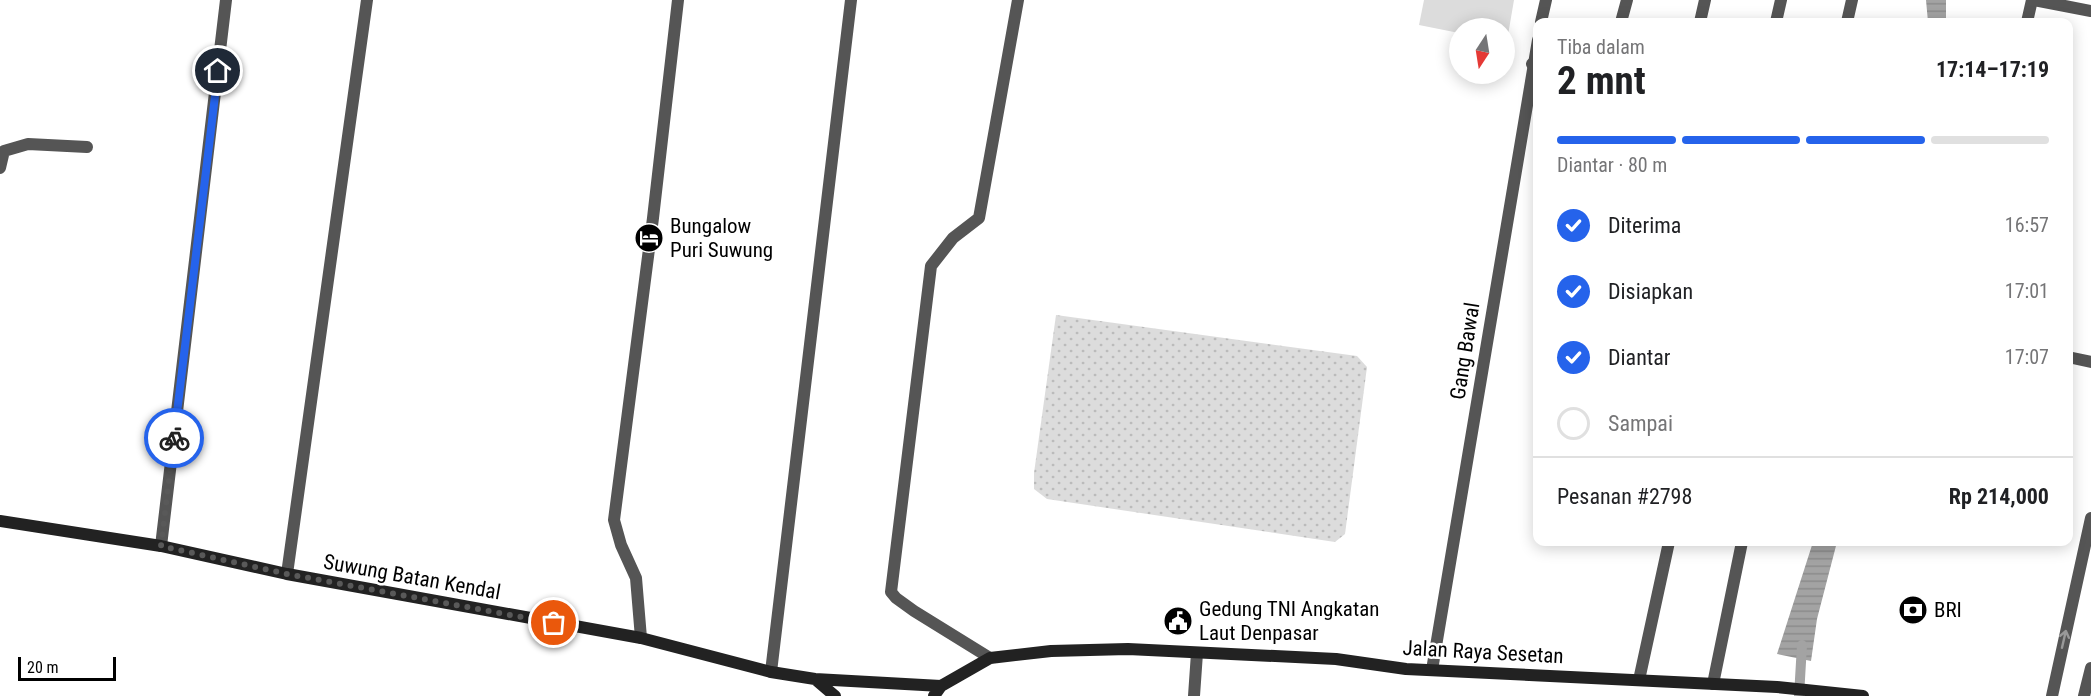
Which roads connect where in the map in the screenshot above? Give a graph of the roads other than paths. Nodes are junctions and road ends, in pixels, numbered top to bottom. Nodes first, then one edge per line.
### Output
1 (226, 0) edge
2 (367, 0) edge
3 (678, 0) edge
4 (851, 0) edge
5 (1018, 0) edge
6 (1546, 0) edge
7 (1627, 0) edge
8 (1705, 0) edge
9 (1781, 0) edge
10 (1852, 0) edge
11 (2033, 0) edge
12 (2091, 11) edge
13 (1542, 18) edge
14 (1622, 18) edge
15 (1701, 18) edge
16 (1777, 18) edge
17 (1848, 18) edge
18 (2028, 18) edge
19 (1533, 76) edge
20 (87, 147) dead end
21 (0, 168) edge
22 (2073, 358) edge
23 (2091, 362) edge
24 (2091, 518) edge
25 (0, 520) edge
26 (161, 546) junction
27 (1668, 546) edge
28 (1741, 546) edge
29 (287, 574) junction
30 (641, 639) junction
31 (1197, 653) junction
32 (990, 658) junction
33 (2091, 668) edge
34 (1432, 670) junction
35 (771, 672) junction
36 (815, 679) junction
37 (1639, 680) junction
38 (1713, 684) junction
39 (937, 691) edge
40 (1744, 691) edge
41 (835, 696) edge
42 (1194, 696) edge
43 (1863, 696) edge
44 (2052, 696) edge
45 (2084, 696) edge

1 - 26 street
2 - 29 street
3 - 30 street
4 - 35 street
5 - 32 street
6 - 13 street
7 - 14 street
8 - 15 street
9 - 16 street
10 - 17 street
11 - 12 street
11 - 18 street
19 - 34 street, Gang Bawal
20 - 21 street
22 - 23 street
44 -> 24 street
25 - 26 street, Suwung Batan Kendal
26 - 29 street, Suwung Batan Kendal
27 - 37 street
28 - 38 street
29 - 30 street, Suwung Batan Kendal
30 - 35 street, Suwung Batan Kendal
31 - 32 street, Jalan Raya Sesetan
31 - 34 street, Jalan Raya Sesetan
31 - 42 street
32 - 39 street, Jalan Raya Sesetan
33 - 45 street
34 - 37 street, Jalan Raya Sesetan
35 - 36 street, Suwung Batan Kendal
36 - 39 street, Suwung Batan Kendal
36 - 41 street
37 - 38 street, Jalan Raya Sesetan
38 - 40 street, Jalan Raya Sesetan
40 - 43 street, Jalan Raya Sesetan

